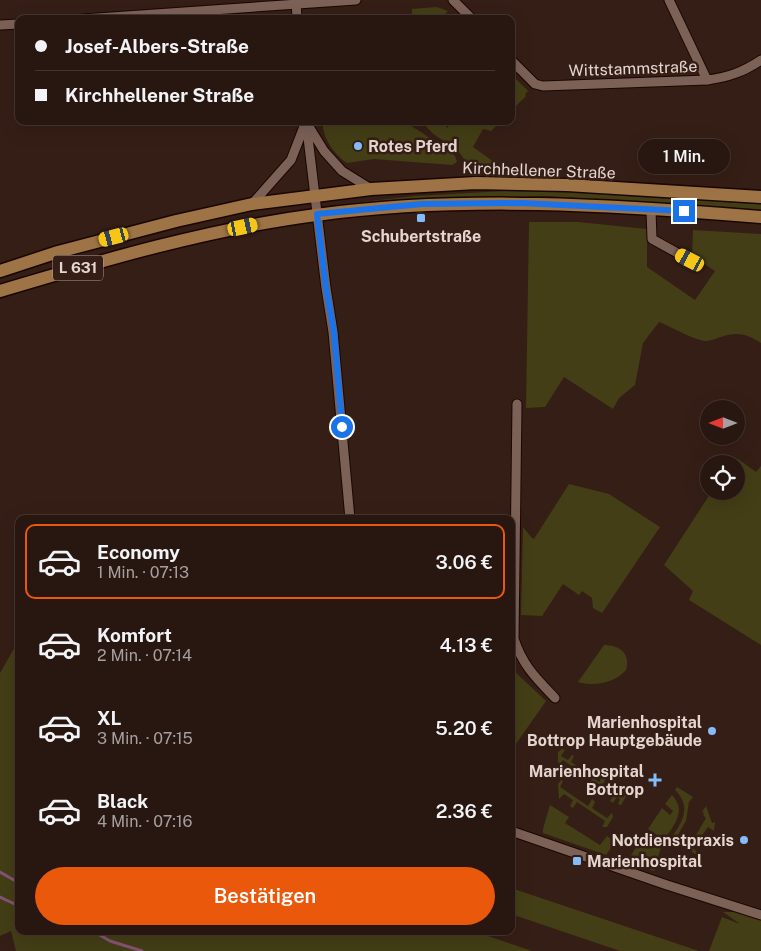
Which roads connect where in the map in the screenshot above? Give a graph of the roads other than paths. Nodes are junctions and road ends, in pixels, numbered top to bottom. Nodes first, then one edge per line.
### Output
1 (356, 0) edge
2 (454, 0) edge
3 (669, 0) edge
4 (296, 2) edge
5 (133, 15) edge
6 (297, 15) edge
7 (468, 15) edge
8 (0, 24) edge
9 (15, 24) edge
10 (761, 60) edge
11 (515, 64) edge
12 (707, 80) junction
13 (304, 125) edge
14 (307, 125) edge
15 (308, 125) edge
16 (371, 189) junction
17 (316, 196) junction
18 (761, 197) edge
19 (252, 204) junction
20 (651, 210) junction
21 (317, 214) junction
22 (761, 217) edge
23 (690, 260) dead end
24 (0, 271) edge
25 (0, 291) edge
26 (517, 404) dead end
27 (350, 515) edge
28 (515, 561) edge
29 (515, 642) edge
30 (555, 698) dead end
31 (515, 832) edge
32 (761, 915) edge

1 - 4 street
2 - 7 street
3 - 12 street
4 - 5 street
4 - 6 street
8 - 9 street
10 - 12 street, Wittstammstraße
11 - 12 street, Wittstammstraße
13 - 19 street
14 - 17 street
15 - 16 street
16 - 17 main road, Kirchhellener Straße / L 631
16 - 18 main road, Kirchhellener Straße / L 631
17 - 19 main road, Kirchhellener Straße / L 631
17 - 21 street
19 - 24 main road, Kirchhellener Straße / L 631
20 - 21 main road, Kirchhellener Straße / L 631
20 - 22 main road, Kirchhellener Straße / L 631
20 - 23 street
21 - 25 main road, Kirchhellener Straße / L 631
21 - 27 street
26 - 28 street
29 - 30 street
31 - 32 street

